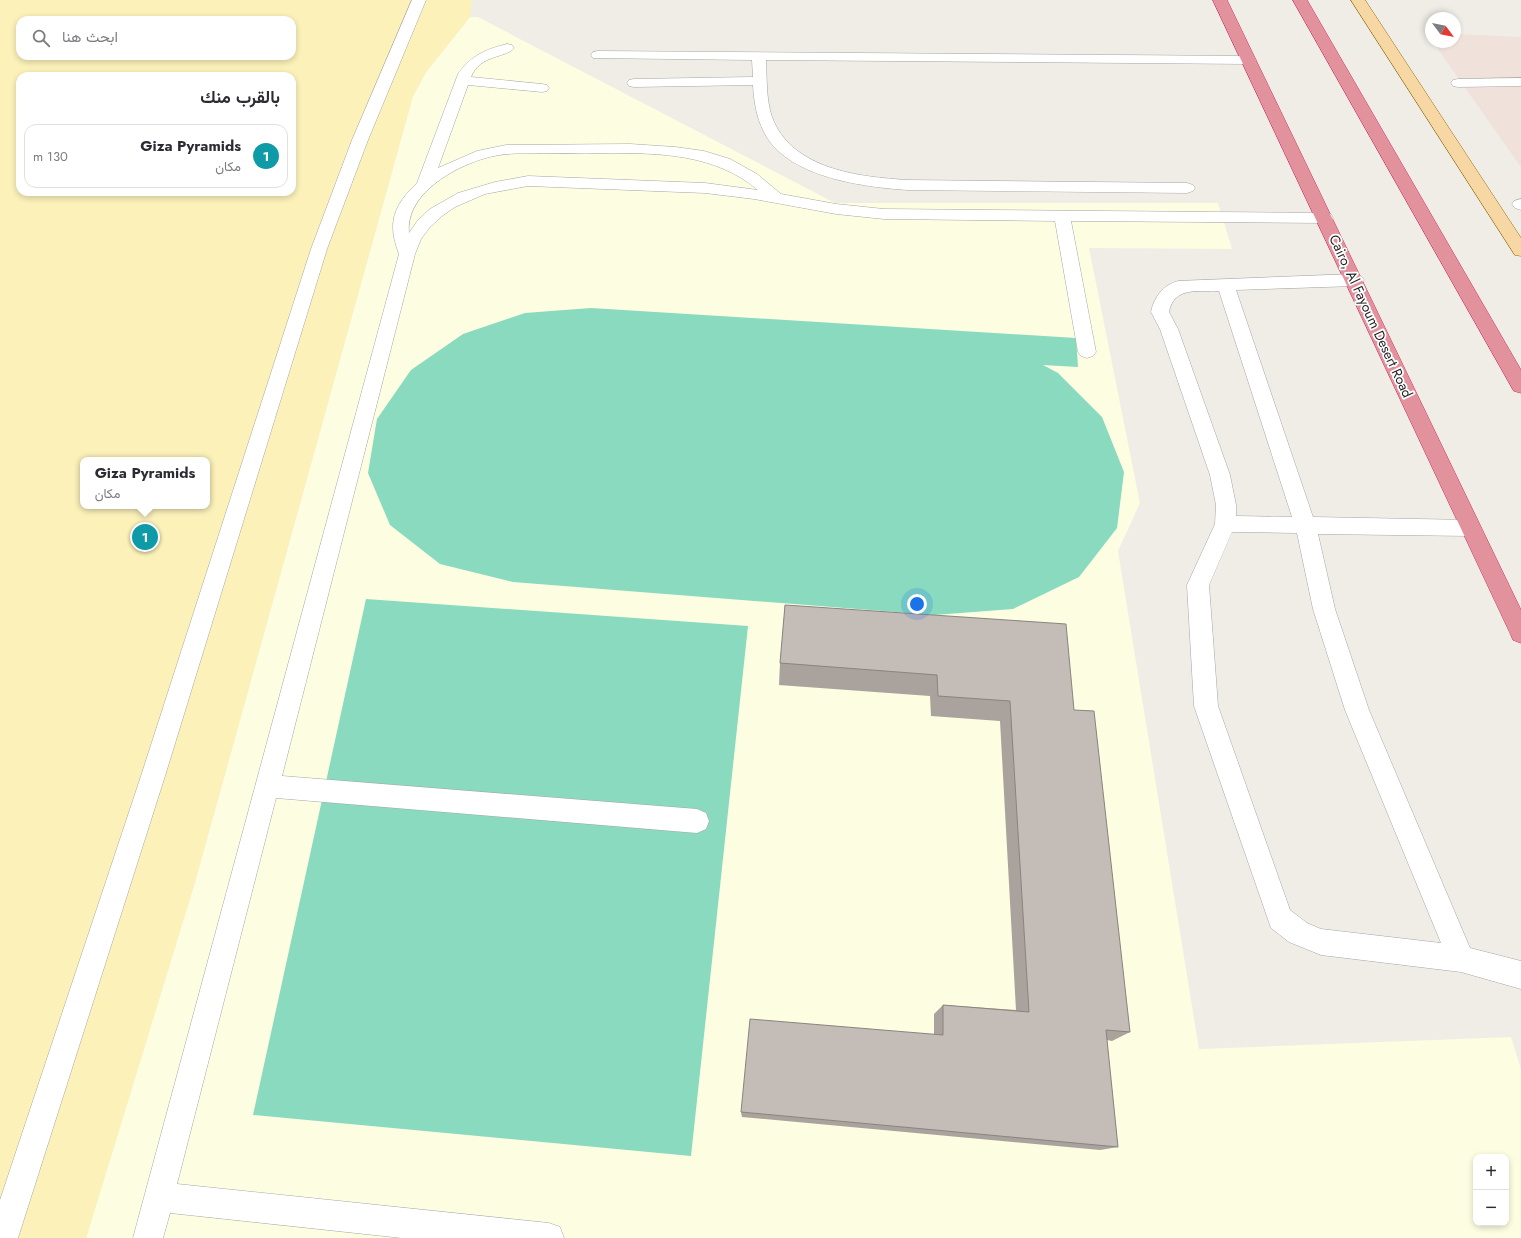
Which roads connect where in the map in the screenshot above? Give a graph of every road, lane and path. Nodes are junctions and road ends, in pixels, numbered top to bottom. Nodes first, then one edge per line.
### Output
1 (419, 0) edge
2 (1220, 0) edge
3 (1300, 0) edge
4 (1358, 0) edge
5 (507, 48) dead end
6 (598, 55) dead end
7 (759, 56) junction
8 (1249, 60) junction
9 (462, 80) junction
10 (761, 81) junction
11 (634, 83) dead end
12 (1458, 83) dead end
13 (1520, 84) edge
14 (542, 88) dead end
15 (424, 184) junction
16 (1187, 188) dead end
17 (776, 198) junction
18 (1062, 215) junction
19 (1325, 218) junction
20 (1519, 246) edge
21 (407, 254) junction
22 (1354, 280) junction
23 (1226, 285) junction
24 (1087, 352) dead end
25 (1521, 386) edge
26 (1225, 524) junction
27 (1306, 527) junction
28 (1470, 528) junction
29 (1521, 633) edge
30 (267, 786) junction
31 (697, 821) dead end
32 (1461, 959) junction
33 (1521, 975) edge
34 (158, 1198) junction
35 (3, 1238) edge
36 (148, 1238) edge
37 (549, 1238) edge

1 - 35 lane
2 - 8 highway, Cairo, Al Fayoum Desert Road
3 - 25 highway
4 - 20 main road
5 - 9 lane
6 - 7 lane
7 - 8 lane
7 - 10 lane
8 - 19 highway, Cairo, Al Fayoum Desert Road
9 - 14 lane
9 - 15 lane
10 - 11 lane
10 - 16 lane
12 - 13 lane
15 - 17 lane
15 - 21 lane
17 - 18 lane
17 - 21 lane
18 - 19 lane
18 - 24 lane
19 - 22 highway, Cairo, Al Fayoum Desert Road
21 - 30 lane
22 - 23 lane
22 - 28 highway, Cairo, Al Fayoum Desert Road
23 - 26 lane
23 - 27 lane
26 - 27 lane
26 - 32 lane
27 - 28 lane
27 - 32 lane
28 - 29 highway, Cairo, Al Fayoum Desert Road
30 - 31 lane
30 - 34 lane
32 - 33 lane
34 - 36 lane
34 - 37 lane

